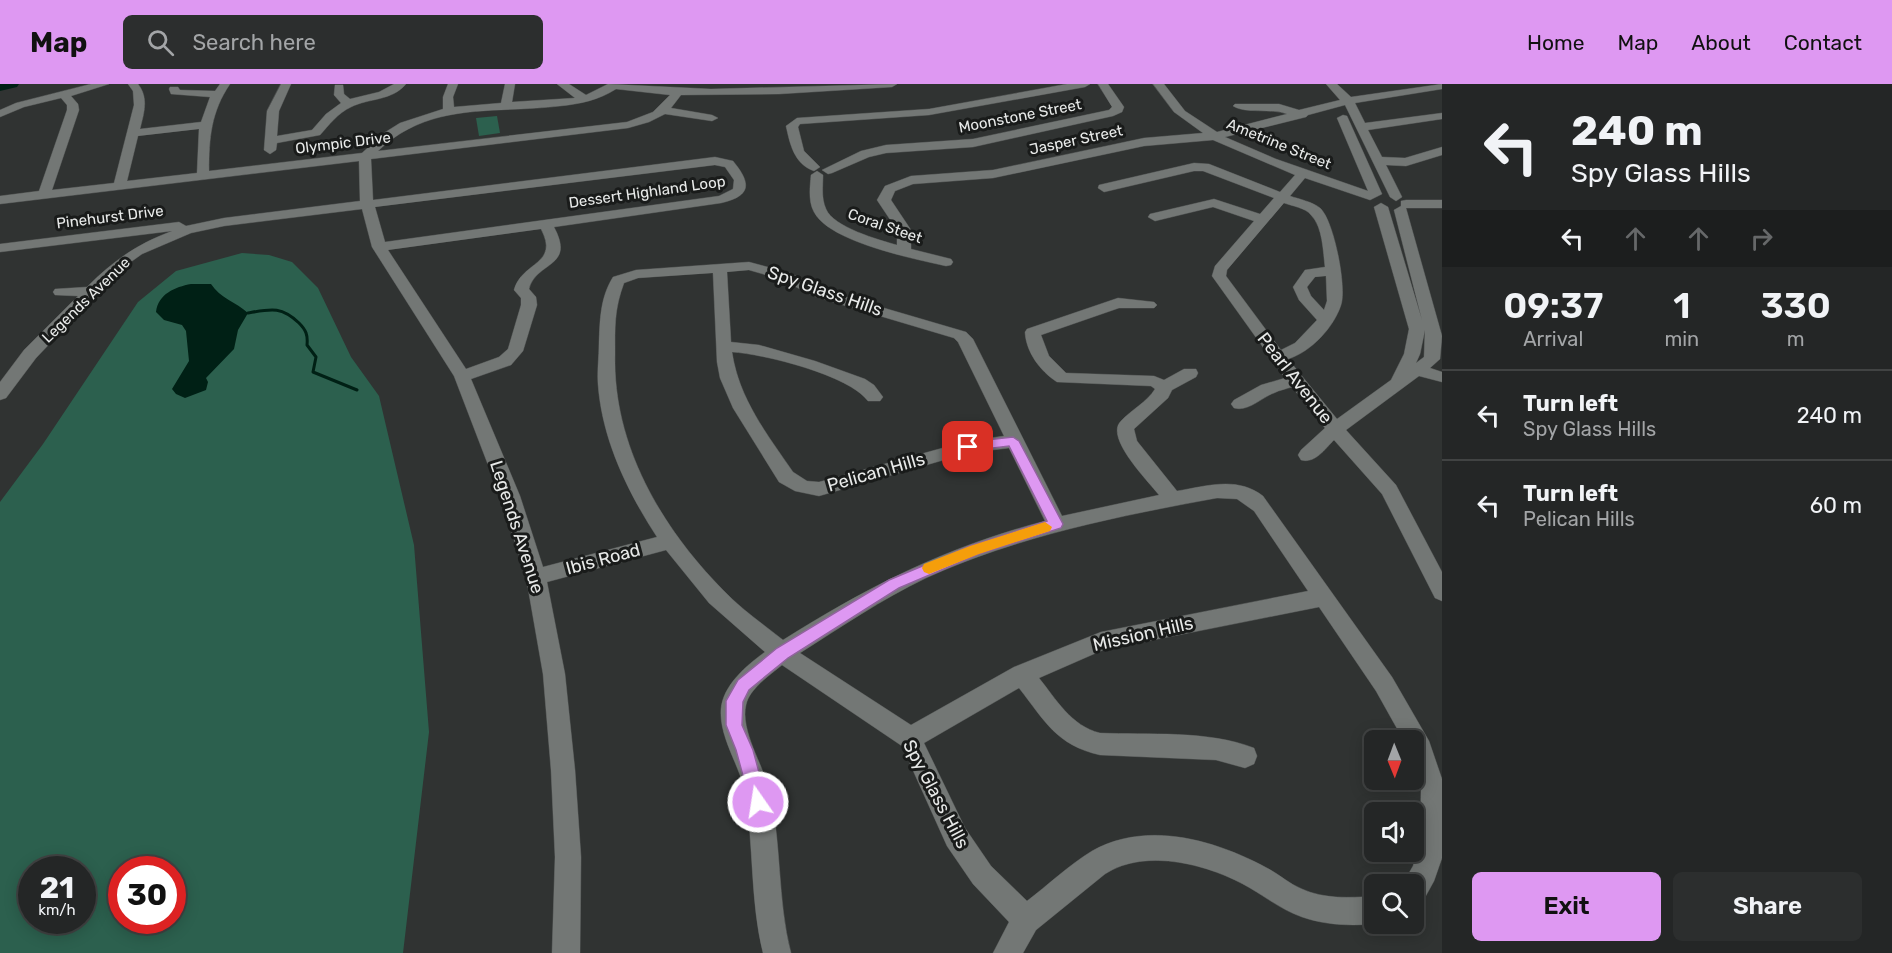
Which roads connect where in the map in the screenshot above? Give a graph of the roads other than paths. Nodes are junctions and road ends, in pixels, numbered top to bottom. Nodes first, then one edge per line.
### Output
1 (104, 84) edge
2 (133, 84) edge
3 (225, 84) edge
4 (286, 84) edge
5 (401, 84) edge
6 (453, 84) edge
7 (510, 84) edge
8 (562, 84) edge
9 (615, 84) edge
10 (892, 84) edge
11 (1085, 84) edge
12 (1103, 84) edge
13 (1158, 84) edge
14 (1319, 84) edge
15 (1331, 84) edge
16 (1442, 86) edge
17 (339, 87) dead end
18 (174, 89) dead end
19 (678, 92) junction
20 (216, 94) junction
21 (64, 95) junction
22 (584, 99) junction
23 (349, 104) junction
24 (1343, 104) junction
25 (506, 106) junction
26 (1239, 106) dead end
27 (664, 110) junction
28 (449, 111) junction
29 (0, 114) edge
30 (1302, 115) junction
31 (1442, 116) edge
32 (712, 118) dead end
33 (204, 125) junction
34 (1361, 127) junction
35 (131, 133) junction
36 (1214, 136) junction
37 (271, 140) junction
38 (1442, 151) edge
39 (365, 158) junction
40 (1378, 161) junction
41 (269, 168) junction
42 (820, 171) junction
43 (1303, 173) junction
44 (203, 177) junction
45 (119, 186) junction
46 (1104, 188) dead end
47 (44, 195) junction
48 (1284, 196) junction
49 (1376, 199) junction
50 (0, 200) edge
51 (367, 203) junction
52 (1401, 204) junction
53 (1442, 204) edge
54 (1155, 218) dead end
55 (1263, 220) junction
56 (224, 222) junction
57 (545, 223) junction
58 (140, 230) junction
59 (379, 247) junction
60 (0, 248) edge
61 (137, 251) junction
62 (904, 252) junction
63 (946, 262) dead end
64 (720, 269) junction
65 (1332, 271) junction
66 (92, 291) junction
67 (60, 292) dead end
68 (1149, 304) dead end
69 (1325, 320) junction
70 (724, 347) junction
71 (1277, 356) junction
72 (1410, 368) junction
73 (1190, 373) dead end
74 (462, 376) junction
75 (1442, 377) edge
76 (1296, 380) junction
77 (1164, 387) junction
78 (0, 394) edge
79 (874, 397) dead end
80 (1240, 405) dead end
81 (1335, 429) junction
82 (1013, 441) junction
83 (1307, 455) dead end
84 (1173, 499) junction
85 (1056, 524) junction
86 (670, 541) junction
87 (536, 578) junction
88 (1442, 592) edge
89 (1324, 597) junction
90 (782, 653) junction
91 (1022, 674) junction
92 (910, 738) junction
93 (1245, 756) dead end
94 (1424, 874) edge
95 (1364, 911) edge
96 (1026, 920) junction
97 (566, 953) edge
98 (777, 953) edge
99 (1007, 953) edge

1 - 21 street
2 - 35 street
3 - 20 street
4 - 37 street
5 - 23 street
6 - 28 street
7 - 25 street
8 - 22 street
9 - 19 street
9 - 22 street
10 - 19 street
11 - 42 street
12 - 42 street, Moonstone Street
13 - 36 street, Ametrine Street
14 - 24 street
15 - 24 street
16 - 24 street, Jasper Street
17 - 23 street
18 - 20 street
19 - 27 street, Olympic Drive
20 - 33 street
21 - 29 street
21 - 47 street
22 - 25 street
23 - 37 street
24 - 30 street, Jasper Street
24 - 34 street
24 - 49 street
25 - 28 street
26 - 30 street
27 - 32 street
27 - 39 street, Olympic Drive
28 - 39 street
30 - 36 street, Jasper Street
31 - 34 street
33 - 35 street
33 - 44 street
34 - 40 street
35 - 45 street
36 - 43 street, Ametrine Street
36 - 62 street, Jasper Street
37 - 41 street
38 - 40 street
39 - 41 street, Olympic Drive
39 - 51 street, Legends Avenue
40 - 52 street
41 - 44 street, Olympic Drive
42 - 62 street, Coral Steet
43 - 48 street, Pearl Avenue
43 - 49 street, Ametrine Street
44 - 45 street, Olympic Drive
45 - 47 street, Olympic Drive
46 - 48 street
47 - 50 street, Olympic Drive
48 - 55 street, Pearl Avenue
48 - 65 street
49 - 52 street, Ametrine Street
49 - 72 street
51 - 56 street, Legends Avenue
51 - 57 street, Dessert Highland Loop
51 - 59 street, Legends Avenue
52 - 53 street, Ametrine Street
52 - 72 street
54 - 55 street
55 - 71 street, Pearl Avenue
56 - 58 street, Pinehurst Drive
56 - 61 street, Legends Avenue
57 - 59 street, Dessert Highland Loop
57 - 74 street
58 - 60 street, Pinehurst Drive
58 - 61 street
59 - 74 street, Legends Avenue
61 - 66 street, Legends Avenue
62 - 63 street, Coral Steet
64 - 70 street, Pelican Hills
64 - 82 street, Spy Glass Hills
64 - 86 street, Spy Glass Hills
65 - 69 street
65 - 69 street
66 - 67 street
66 - 78 street, Legends Avenue
68 - 77 street
69 - 71 street
70 - 79 street
70 - 82 street, Pelican Hills
71 - 76 street, Pearl Avenue
72 - 75 street
72 - 81 street
73 - 77 street
74 - 87 street, Legends Avenue
76 - 80 street
76 - 81 street, Pearl Avenue
77 - 84 street
81 - 83 street
81 - 88 street, Pearl Avenue
82 - 85 street, Spy Glass Hills
84 - 85 street
84 - 89 street
85 - 90 street
86 - 87 street, Ibis Road
86 - 90 street, Spy Glass Hills
87 - 97 street, Legends Avenue
89 - 91 street, Mission Hills
89 - 94 street
90 - 92 street, Spy Glass Hills
90 - 98 street
91 - 92 street, Mission Hills
91 - 93 street
92 - 96 street, Spy Glass Hills
95 - 96 street
96 - 99 street

